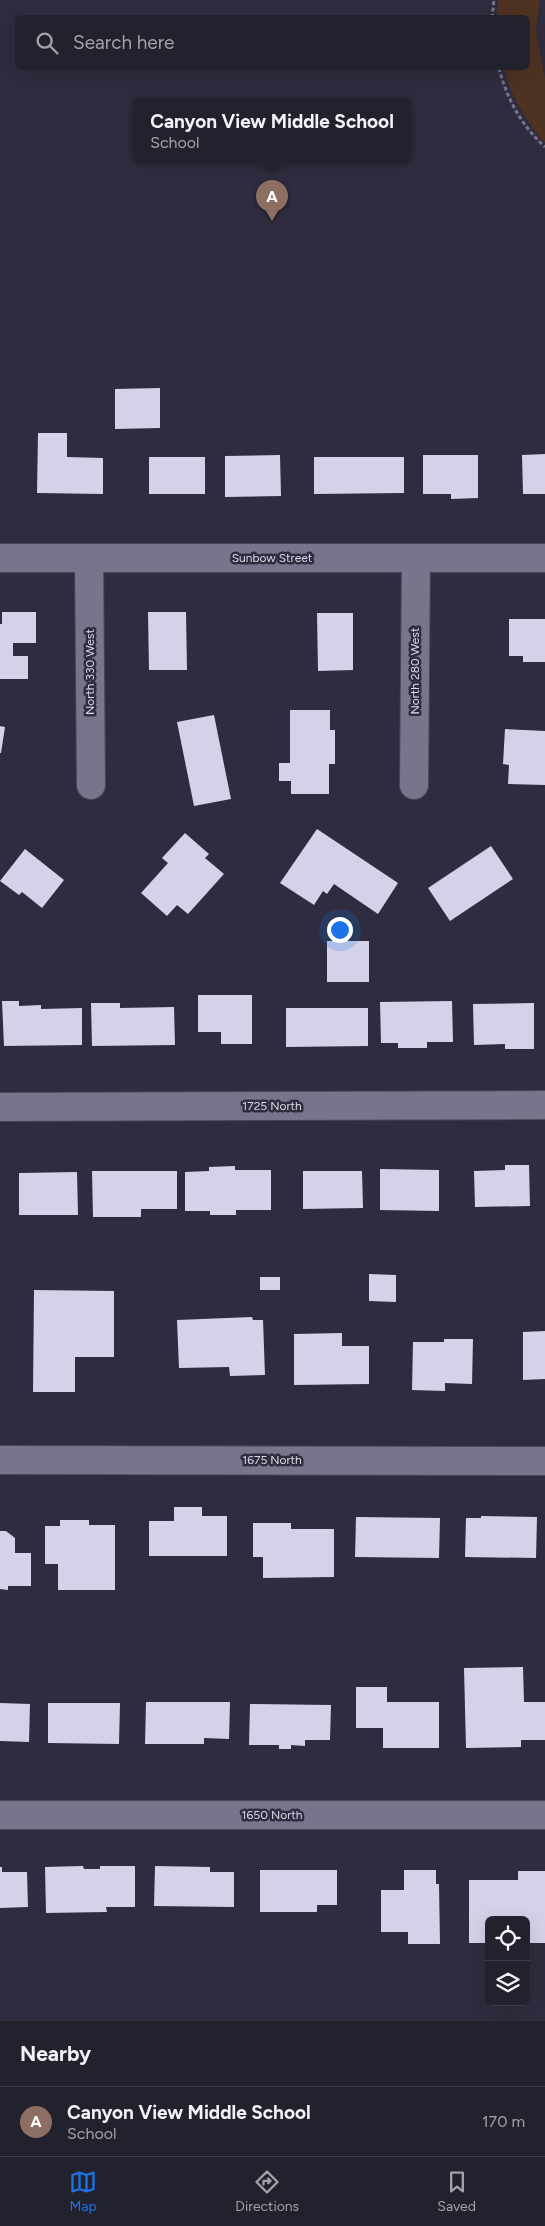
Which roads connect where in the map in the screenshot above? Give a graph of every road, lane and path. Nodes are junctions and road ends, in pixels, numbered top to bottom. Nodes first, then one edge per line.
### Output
1 (494, 0) edge
2 (492, 15) edge
3 (499, 70) edge
4 (545, 147) edge
5 (0, 558) edge
6 (89, 558) junction
7 (416, 558) junction
8 (545, 558) edge
9 (414, 784) dead end
10 (91, 786) dead end
11 (545, 1105) edge
12 (0, 1107) edge
13 (0, 1460) edge
14 (545, 1461) edge
15 (0, 1814) edge
16 (545, 1815) edge

1 - 2 path
3 - 4 path
5 - 6 street, Sunbow Street
6 - 7 street, Sunbow Street
6 - 10 street, North 330 West
7 - 8 street, Sunbow Street
7 - 9 street, North 280 West
11 - 12 street, 1725 North
13 - 14 street, 1675 North
15 - 16 street, 1650 North

